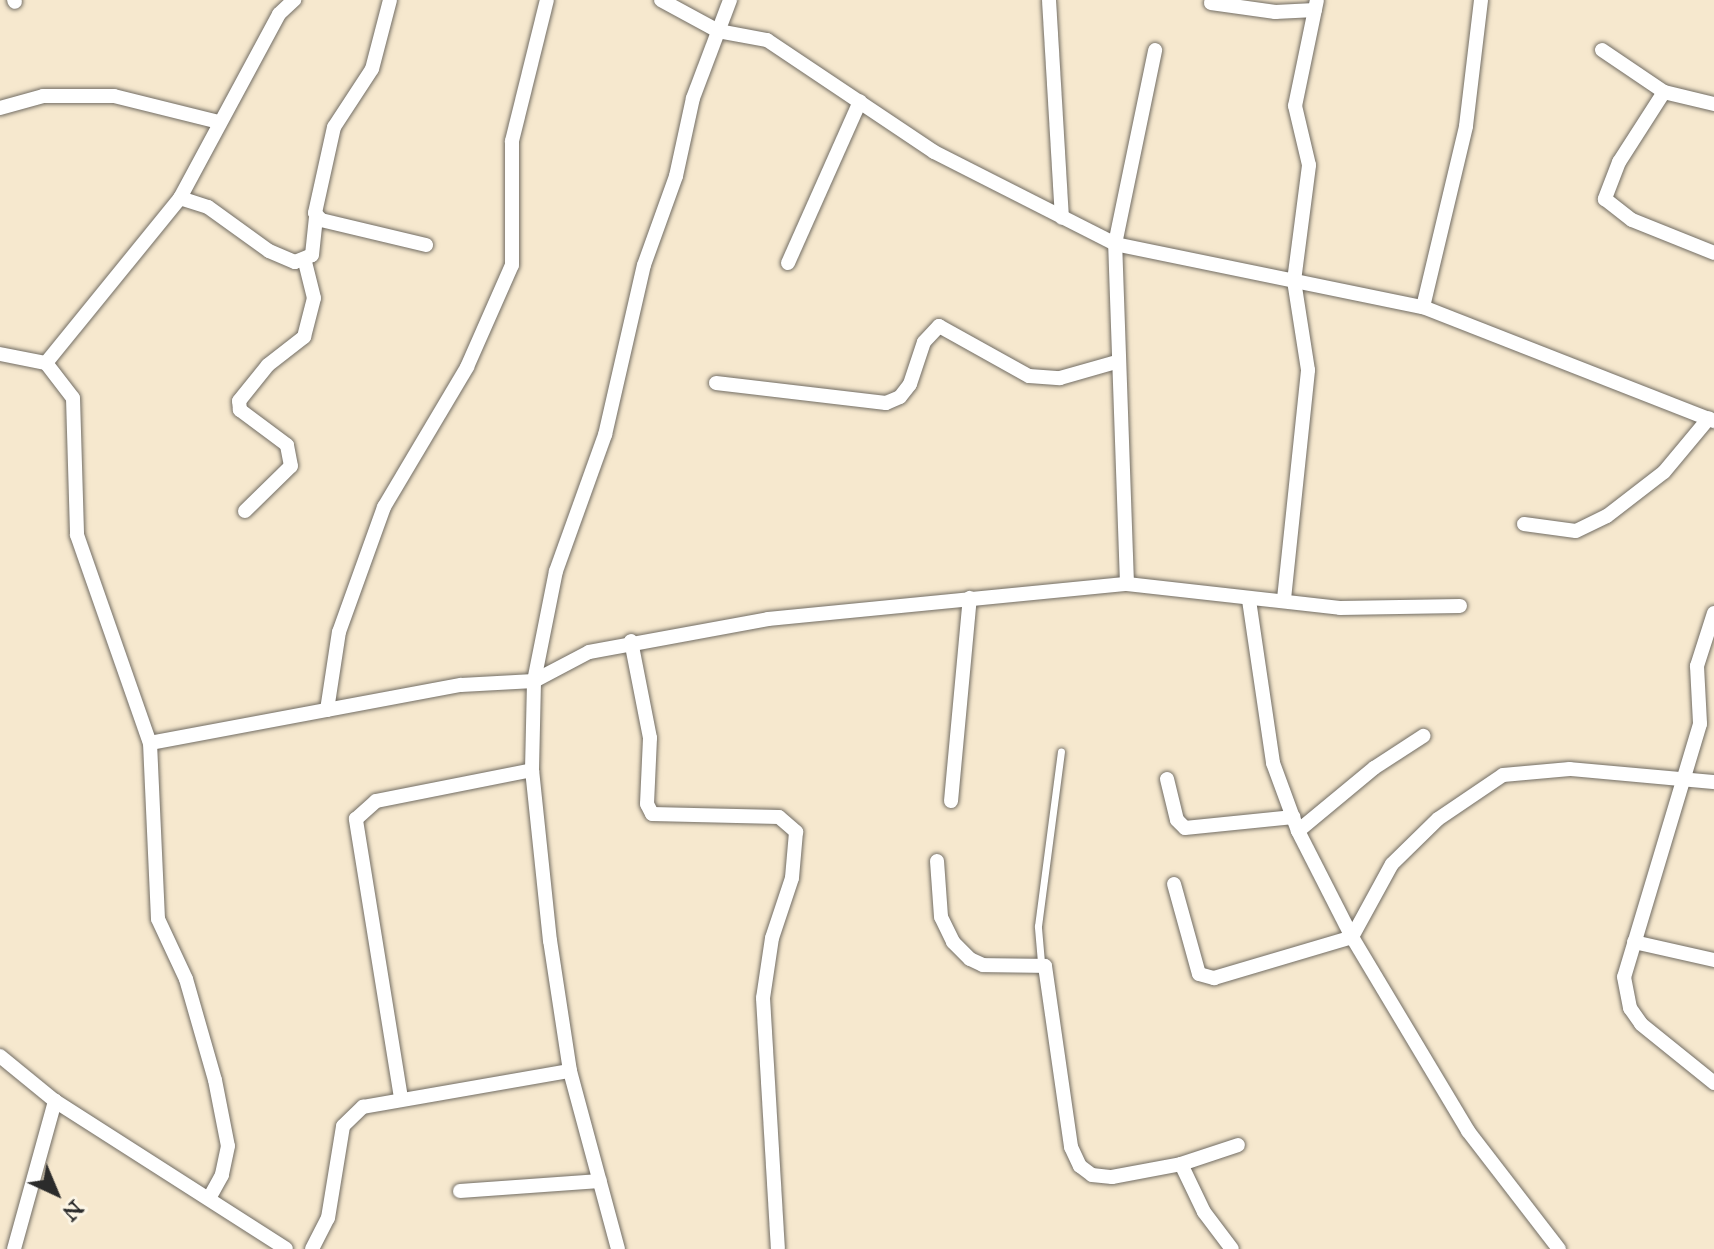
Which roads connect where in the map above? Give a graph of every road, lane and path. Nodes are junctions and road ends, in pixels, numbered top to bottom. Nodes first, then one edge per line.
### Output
1 (294, 0) edge
2 (390, 0) edge
3 (547, 0) edge
4 (661, 0) edge
5 (730, 0) edge
6 (1049, 0) edge
7 (1481, 0) edge
8 (1211, 3) dead end
9 (1316, 5) edge
10 (718, 31) junction
11 (1155, 50) dead end
12 (1602, 50) dead end
13 (1664, 92) junction
14 (860, 101) junction
15 (1714, 104) edge
16 (0, 108) edge
17 (219, 122) junction
18 (180, 198) junction
19 (316, 218) junction
20 (1062, 218) junction
21 (1115, 244) junction
22 (426, 245) dead end
23 (1714, 253) edge
24 (305, 262) junction
25 (788, 263) dead end
26 (1294, 281) junction
27 (1423, 307) junction
28 (0, 354) edge
29 (1116, 362) junction
30 (46, 363) junction
31 (716, 383) dead end
32 (1712, 420) edge
33 (245, 511) dead end
34 (1524, 524) dead end
35 (1127, 584) junction
36 (970, 598) junction
37 (1284, 599) junction
38 (1249, 600) junction
39 (1460, 606) dead end
40 (1714, 613) edge
41 (631, 641) junction
42 (534, 681) junction
43 (327, 710) junction
44 (1423, 736) dead end
45 (150, 743) junction
46 (1061, 752) dead end
47 (532, 770) junction
48 (1167, 779) dead end
49 (1683, 779) junction
50 (1714, 782) edge
51 (951, 801) dead end
52 (1295, 824) junction
53 (937, 861) dead end
54 (1174, 884) dead end
55 (1352, 937) junction
56 (1634, 942) junction
57 (1714, 960) edge
58 (1041, 962) junction
59 (0, 1056) edge
60 (570, 1071) junction
61 (1714, 1083) edge
62 (401, 1098) junction
63 (55, 1101) junction
64 (1238, 1145) dead end
65 (1181, 1164) junction
66 (600, 1181) junction
67 (460, 1191) dead end
68 (210, 1197) junction
69 (14, 1249) edge
70 (286, 1249) edge
71 (312, 1249) edge
72 (618, 1249) edge
73 (778, 1249) edge
74 (1232, 1249) edge
75 (1559, 1249) edge

1 - 17 street
2 - 19 street
3 - 43 street
4 - 10 street
5 - 10 street
6 - 20 street
7 - 27 street
8 - 9 street
9 - 26 street
10 - 14 street
10 - 42 street
11 - 21 street
12 - 13 street
13 - 15 street
13 - 23 street
14 - 20 street
14 - 25 street
16 - 17 street
17 - 18 street
18 - 24 street
18 - 30 street
19 - 22 street
19 - 24 street
20 - 21 street
21 - 26 street
21 - 29 street
24 - 33 street
26 - 27 street
26 - 37 street
27 - 32 street
28 - 30 street
29 - 31 street
29 - 35 street
30 - 45 street
32 - 34 street
35 - 36 street
35 - 38 street
36 - 41 street
36 - 51 street
37 - 38 street
37 - 39 street
38 - 52 street
40 - 49 street
41 - 42 street
41 - 73 street
42 - 43 street
42 - 47 street
43 - 45 street
44 - 52 street
45 - 68 street
46 - 58 lane
47 - 60 street
47 - 62 street
48 - 52 street
49 - 50 street
49 - 55 street
49 - 56 street
52 - 55 street
53 - 58 street
54 - 55 street
55 - 75 street
56 - 57 street
56 - 61 street
58 - 65 street
59 - 63 street
60 - 62 street
60 - 66 street
62 - 71 street
63 - 68 street
63 - 69 street
64 - 65 street
65 - 74 street
66 - 67 street
66 - 72 street
68 - 70 street

